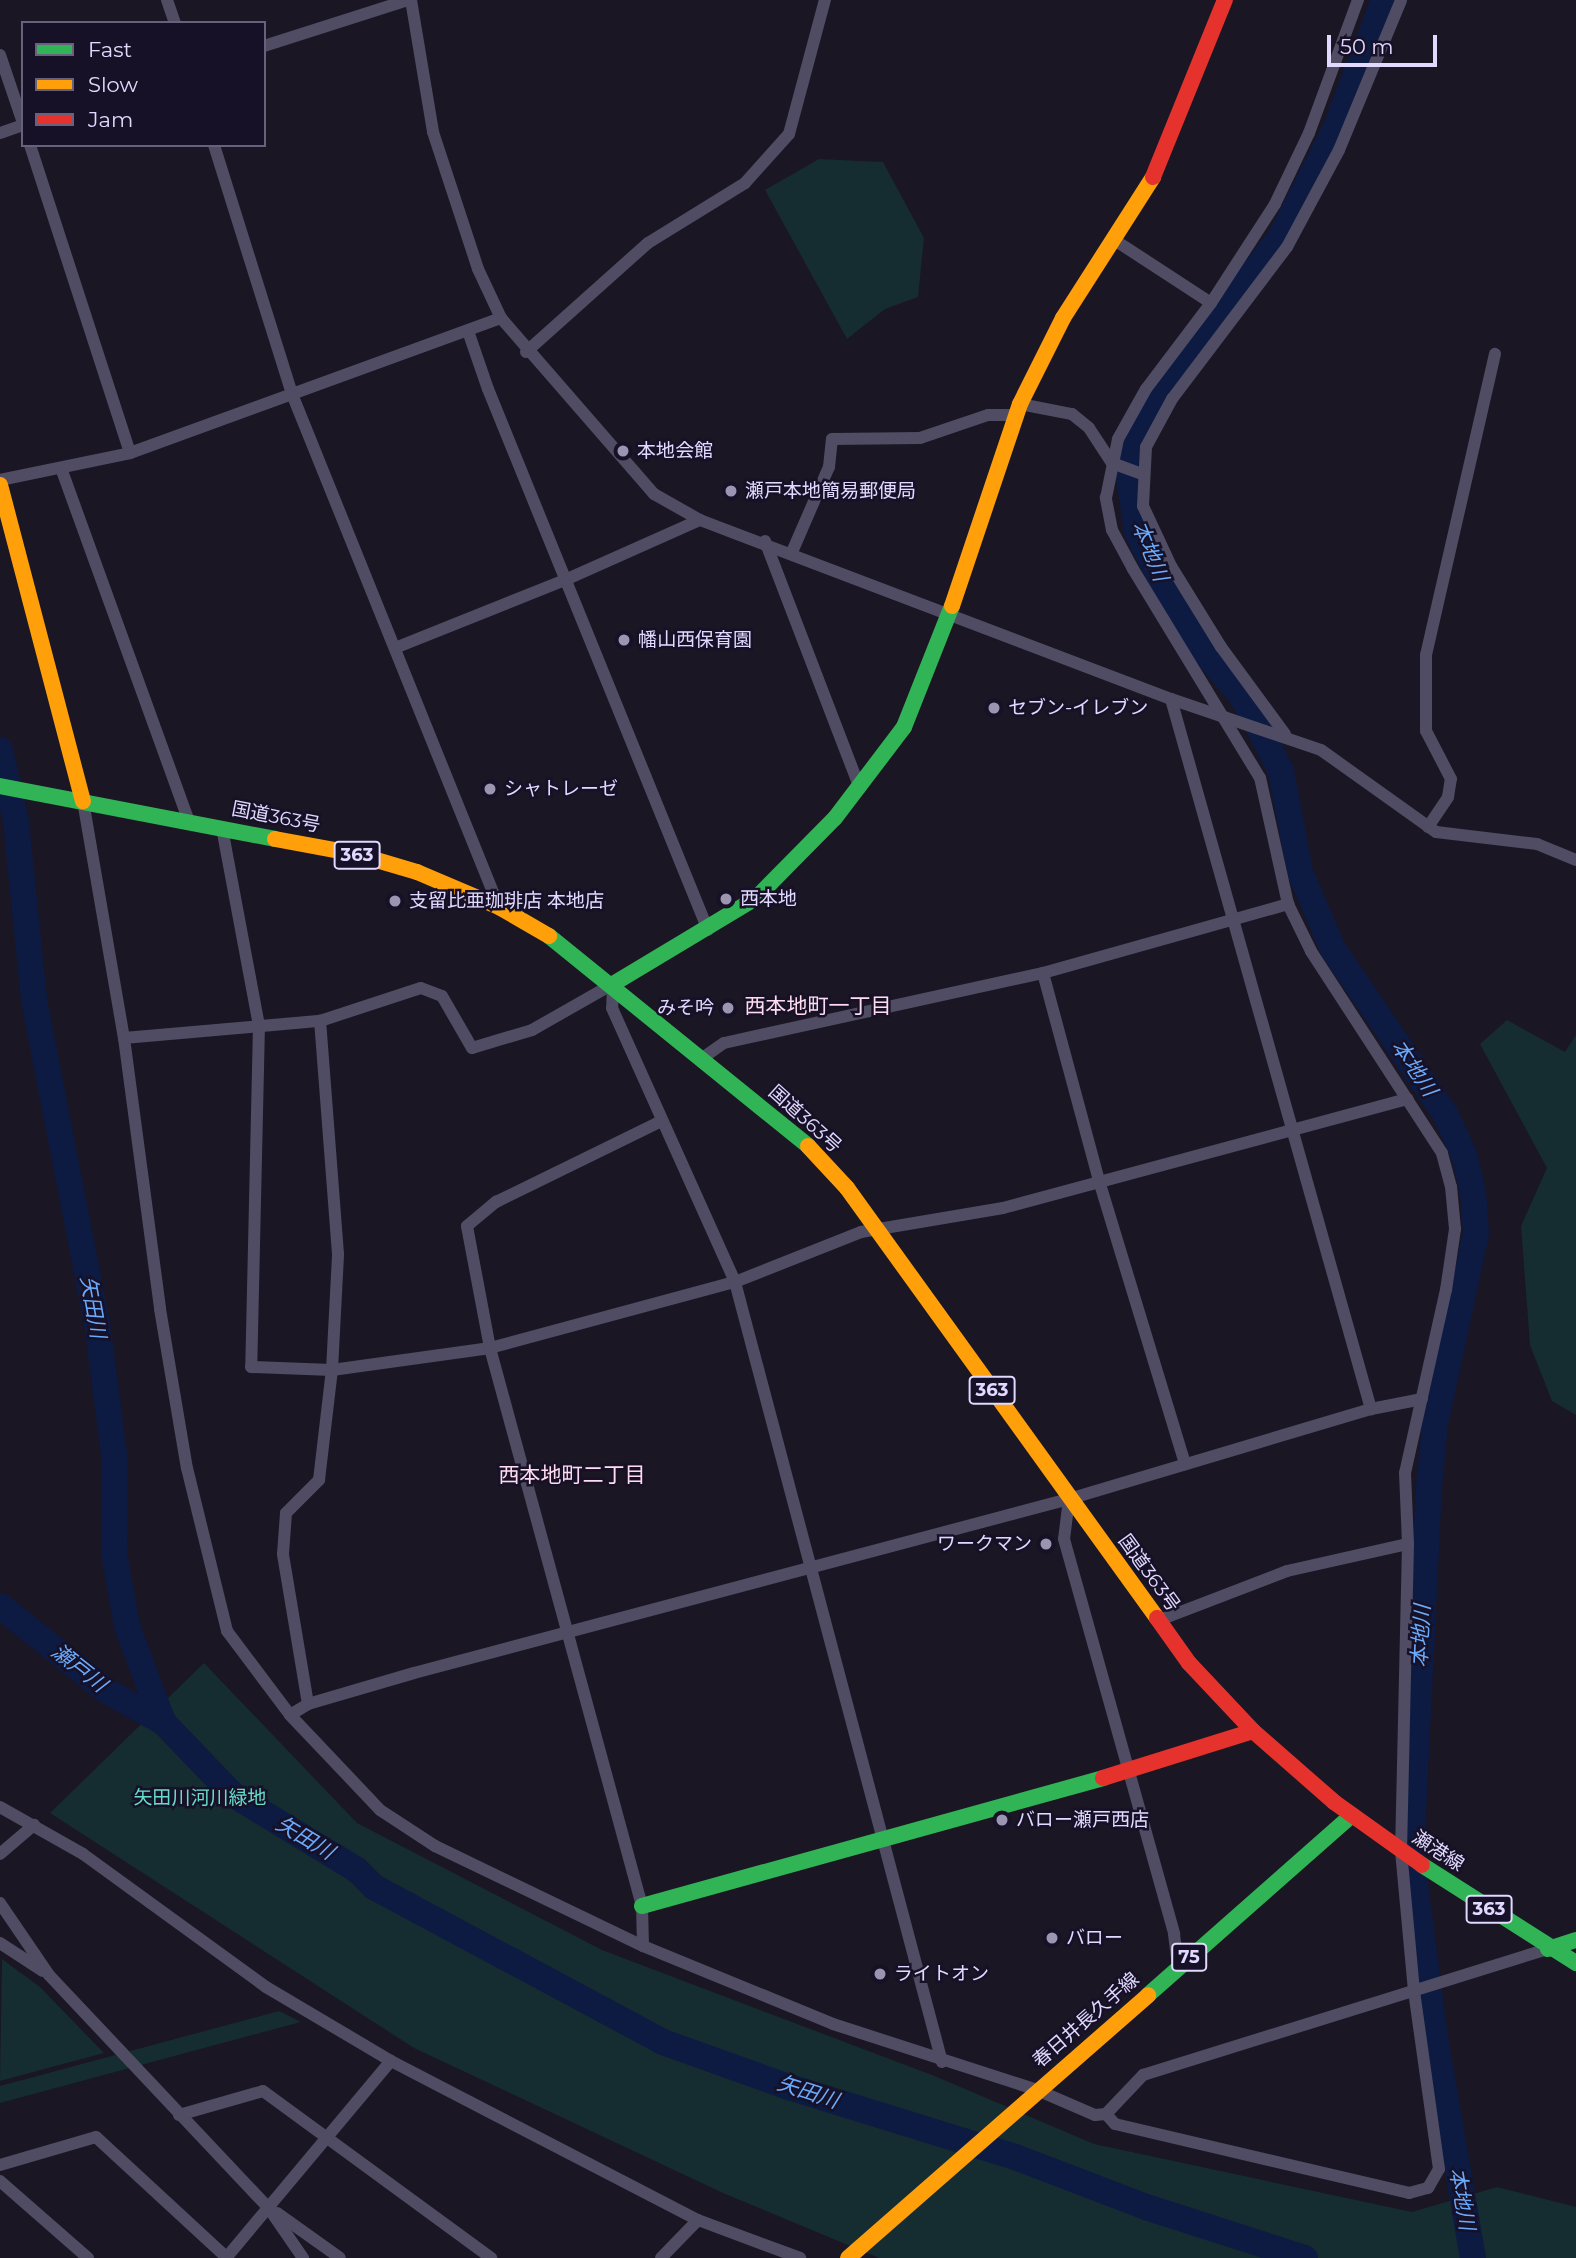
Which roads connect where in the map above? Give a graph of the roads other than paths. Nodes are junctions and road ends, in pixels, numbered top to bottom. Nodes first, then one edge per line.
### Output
1 (167, 0) edge
2 (410, 0) edge
3 (825, 0) edge
4 (1224, 0) edge
5 (1358, 0) edge
6 (1401, 0) edge
7 (174, 21) edge
8 (266, 45) edge
9 (0, 55) edge
10 (21, 118) edge
11 (21, 125) edge
12 (0, 133) edge
13 (31, 147) edge
14 (215, 147) edge
15 (1116, 242) junction
16 (1211, 303) junction
17 (501, 318) junction
18 (468, 331) junction
19 (526, 352) junction
20 (1495, 355) dead end
21 (292, 394) junction
22 (1018, 409) junction
23 (130, 453) junction
24 (1112, 463) junction
25 (61, 468) junction
26 (1143, 474) junction
27 (0, 482) edge
28 (699, 520) junction
29 (765, 541) junction
30 (792, 552) junction
31 (565, 580) junction
32 (949, 614) junction
33 (395, 648) junction
34 (1171, 699) junction
35 (1219, 713) junction
36 (1285, 735) junction
37 (0, 786) edge
38 (860, 788) junction
39 (78, 800) junction
40 (189, 821) junction
41 (1428, 827) junction
42 (222, 828) junction
43 (1576, 860) edge
44 (1288, 904) junction
45 (499, 907) junction
46 (1234, 916) junction
47 (708, 930) junction
48 (1043, 973) junction
49 (613, 984) junction
50 (320, 1021) junction
51 (259, 1025) junction
52 (124, 1038) junction
53 (701, 1059) junction
54 (1408, 1099) junction
55 (661, 1121) junction
56 (1296, 1131) junction
57 (1100, 1184) junction
58 (876, 1229) junction
59 (735, 1282) junction
60 (490, 1348) junction
61 (332, 1370) junction
62 (1422, 1399) junction
63 (1371, 1409) junction
64 (1185, 1464) junction
65 (1069, 1499) junction
66 (1408, 1544) junction
67 (809, 1570) junction
68 (1157, 1621) junction
69 (564, 1633) junction
70 (308, 1704) junction
71 (290, 1715) junction
72 (1253, 1731) junction
73 (1130, 1771) junction
74 (0, 1807) edge
75 (1352, 1815) junction
76 (34, 1825) junction
77 (883, 1839) junction
78 (0, 1854) edge
79 (1403, 1854) junction
80 (0, 1903) edge
81 (642, 1906) junction
82 (1576, 1940) edge
83 (0, 1943) edge
84 (643, 1946) junction
85 (1548, 1949) junction
86 (1576, 1963) edge
87 (1178, 1967) junction
88 (49, 1975) junction
89 (1414, 1991) junction
90 (391, 2061) junction
91 (943, 2062) junction
92 (1031, 2095) junction
93 (1106, 2114) junction
94 (179, 2115) junction
95 (326, 2137) junction
96 (0, 2165) edge
97 (0, 2181) edge
98 (268, 2207) junction
99 (698, 2220) junction
100 (88, 2258) edge
101 (226, 2258) edge
102 (303, 2258) edge
103 (340, 2258) edge
104 (491, 2258) edge
105 (661, 2258) edge
106 (800, 2258) edge
107 (848, 2258) edge

1 - 7 street
2 - 8 street
2 - 17 street
3 - 19 street
4 - 15 main road
5 - 16 street
6 - 26 street
9 - 10 street
11 - 12 street
13 - 23 street
14 - 21 street
15 - 16 street
15 - 22 main road
16 - 24 street
17 - 18 street
17 - 19 street
18 - 21 street
18 - 31 street
19 - 28 street
20 - 41 street
21 - 23 street
21 - 33 street
22 - 24 street
22 - 30 street
22 - 32 main road
23 - 25 street
24 - 26 street
24 - 35 street
25 - 27 street
25 - 40 street
26 - 36 street
27 - 39 main road
28 - 29 street
28 - 31 street
29 - 30 street
29 - 38 street
30 - 32 street
31 - 33 street
31 - 47 street
32 - 34 street
32 - 38 main road
33 - 45 street
34 - 35 street
34 - 46 street
35 - 36 street
35 - 44 street
36 - 41 street
37 - 39 main road, 国道363号 / 363
38 - 47 main road
39 - 40 main road, 国道363号 / 363
39 - 52 street
40 - 42 main road, 国道363号 / 363
41 - 43 street
42 - 45 main road, 国道363号 / 363
42 - 51 street
44 - 46 street
44 - 54 street
45 - 49 main road, 国道363号 / 363
46 - 48 street
46 - 56 street
47 - 49 main road
48 - 53 street
48 - 57 street
49 - 50 street
49 - 53 main road, 国道363号 / 363
49 - 55 street
50 - 51 street
50 - 61 street
51 - 52 street
51 - 61 street
52 - 71 street
53 - 58 main road, 国道363号 / 363
54 - 56 street
54 - 62 street
55 - 59 street
55 - 60 street
56 - 57 street
56 - 63 street
57 - 58 street
57 - 64 street
58 - 59 street
58 - 65 main road, 国道363号 / 363
59 - 60 street
59 - 67 street
60 - 61 street
60 - 69 street
61 - 70 street
62 - 63 street
62 - 66 street
63 - 64 street
64 - 65 street
65 - 67 street
65 - 68 main road, 国道363号 / 363
65 - 73 street
66 - 68 street
66 - 79 street
67 - 69 street
67 - 77 street
68 - 72 main road, 国道363号 / 363
69 - 70 street
69 - 81 street
70 - 71 street
71 - 84 street
72 - 73 main road
72 - 75 main road, 国道363号 / 363
73 - 77 main road
73 - 87 street
74 - 76 street
75 - 79 main road, 瀬港線 / 363
75 - 87 main road, 春日井長久手線 / 75
76 - 78 street
76 - 90 street
77 - 81 main road
77 - 91 street
79 - 85 main road, 瀬港線 / 363
79 - 89 street
80 - 88 street
81 - 84 street
82 - 85 main road
83 - 88 street
84 - 91 street
85 - 86 main road, 瀬港線 / 363
85 - 89 street
87 - 92 main road, 春日井長久手線 / 75
88 - 94 street
89 - 93 street
89 - 93 street
90 - 95 street
90 - 99 street
91 - 92 street
92 - 93 street
92 - 107 main road, 春日井長久手線 / 75
94 - 95 street
94 - 98 street
95 - 98 street
95 - 104 street
96 - 101 street
97 - 100 street
98 - 101 street
98 - 102 street
98 - 103 street
99 - 105 street
99 - 106 street

